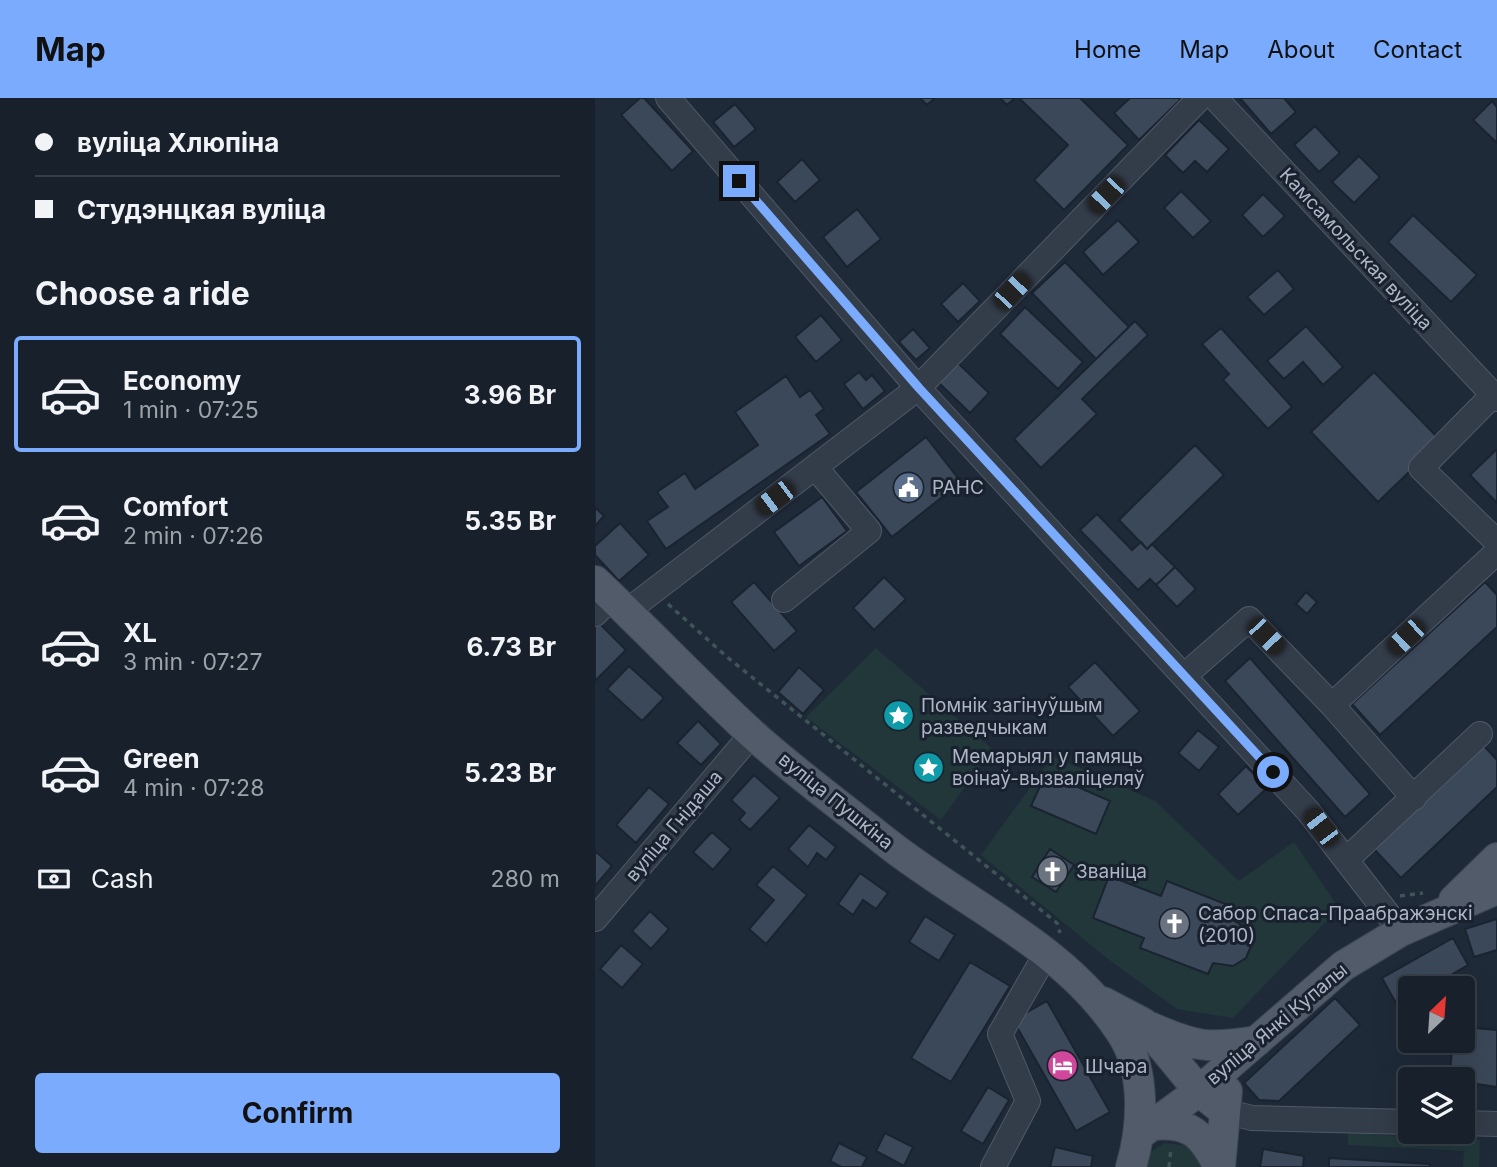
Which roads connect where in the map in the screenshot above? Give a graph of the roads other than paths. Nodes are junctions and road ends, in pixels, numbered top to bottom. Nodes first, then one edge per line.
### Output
1 (667, 98) edge
2 (1200, 98) edge
3 (1215, 98) edge
4 (919, 388) junction
5 (1495, 397) edge
6 (815, 467) junction
7 (1497, 542) edge
8 (1497, 552) edge
9 (783, 600) dead end
10 (607, 601) edge
11 (1185, 675) junction
12 (1332, 705) junction
13 (752, 734) junction
14 (1481, 734) dead end
15 (1414, 798) junction
16 (1497, 858) edge
17 (1346, 860) junction
18 (1497, 889) edge
19 (1436, 901) junction
20 (595, 919) edge
21 (1401, 932) junction
22 (1054, 947) junction
23 (1133, 1030) junction
24 (1257, 1041) junction
25 (1231, 1064) junction
26 (1199, 1091) junction
27 (1224, 1111) junction
28 (1398, 1122) edge
29 (1475, 1123) edge
30 (1497, 1124) edge
31 (1155, 1133) junction
32 (993, 1167) edge
33 (1131, 1167) edge
34 (1220, 1167) edge

1 - 4 street
2 - 4 street
3 - 5 street, Камсамольская вуліца
4 - 6 street
4 - 11 street
5 - 7 street
6 - 9 street
6 - 10 street
8 - 12 street
10 - 13 main road, вуліца Пушкіна
11 - 12 street
11 - 17 street
12 - 15 street
13 - 20 street, вуліца Гнідаша
13 - 22 main road, вуліца Пушкіна
14 - 15 street
15 - 17 street
16 - 19 main road
17 - 21 street
18 - 19 main road, вуліца Янкі Купалы
19 - 21 main road, вуліца Янкі Купалы
21 - 24 main road, вуліца Янкі Купалы
22 - 23 main road, вуліца Пушкіна
22 - 32 street
23 - 24 main road
23 - 26 main road
23 - 31 main road, вуліца Пушкіна
24 - 25 main road, вуліца Янкі Купалы
25 - 26 main road, вуліца Янкі Купалы
25 - 27 main road
26 - 27 main road
26 - 31 main road, вуліца Янкі Купалы
27 - 28 street
27 - 34 main road
29 - 30 street
31 - 33 main road, вуліца Пушкіна
31 - 34 main road

